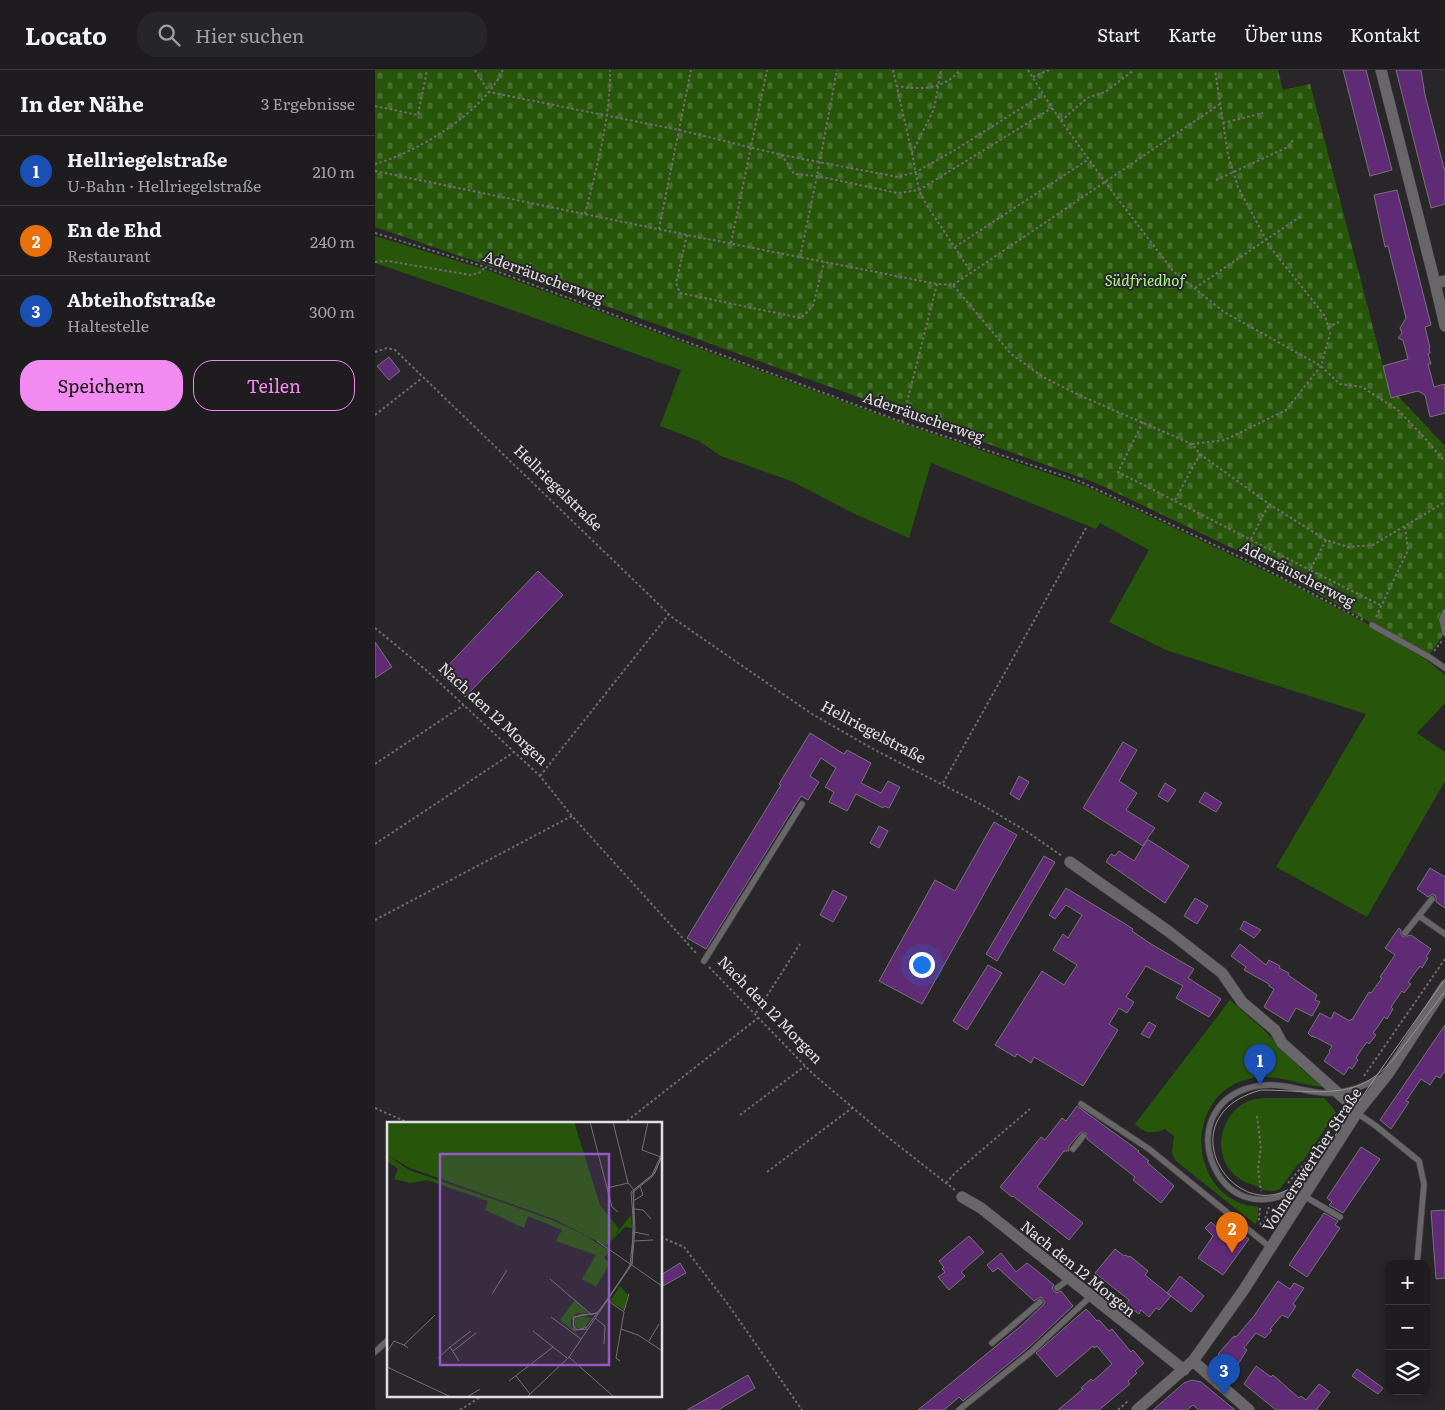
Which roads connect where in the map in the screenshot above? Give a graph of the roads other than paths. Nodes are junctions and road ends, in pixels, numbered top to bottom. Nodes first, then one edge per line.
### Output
1 (1381, 70) edge
2 (1440, 282) edge
3 (1445, 326) edge
4 (1445, 612) edge
5 (1372, 625) road end
6 (1445, 632) edge
7 (1445, 668) edge
8 (802, 804) dead end
9 (1070, 862) road end
10 (1432, 899) dead end
11 (1419, 916) junction
12 (1405, 933) dead end
13 (1445, 934) edge
14 (704, 961) road end
15 (1445, 986) edge
16 (1441, 1000) edge
17 (1388, 1074) junction
18 (1337, 1093) junction
19 (1081, 1104) dead end
20 (1357, 1112) junction
21 (1083, 1136) dead end
22 (1073, 1149) dead end
23 (1330, 1156) junction
24 (962, 1196) road end
25 (1304, 1196) junction
26 (1340, 1217) dead end
27 (1271, 1248) junction
28 (1417, 1260) edge
29 (1069, 1279) junction
30 (1057, 1288) dead end
31 (1090, 1297) junction
32 (1040, 1302) dead end
33 (387, 1341) edge
34 (991, 1343) dead end
35 (375, 1352) edge
36 (1193, 1361) junction
37 (1184, 1370) junction
38 (959, 1410) edge
39 (1137, 1410) edge
40 (1249, 1410) edge

1 - 2 street
2 - 3 street
4 - 6 lane
5 - 7 lane
8 - 14 lane
9 - 18 street
10 - 11 lane
11 - 12 lane
11 - 13 lane
15 - 16 street, Volmerswerther Straße
16 - 17 street, Volmerswerther Straße
17 - 18 lane
17 - 20 street, Volmerswerther Straße
18 - 20 street
18 - 23 lane
19 - 27 lane
20 - 23 street, Volmerswerther Straße
20 - 28 lane
21 - 22 lane
23 - 25 street, Volmerswerther Straße
24 - 29 street, Nach den 12 Morgen
25 - 26 lane
25 - 27 street, Volmerswerther Straße
27 - 36 street, Volmerswerther Straße
29 - 30 lane
29 - 31 street, Nach den 12 Morgen
31 - 37 street, Nach den 12 Morgen
31 - 38 lane
32 - 34 lane
33 - 35 lane
36 - 37 street, Volmerswerther Straße
36 - 40 street
37 - 39 street, Volmerswerther Straße

